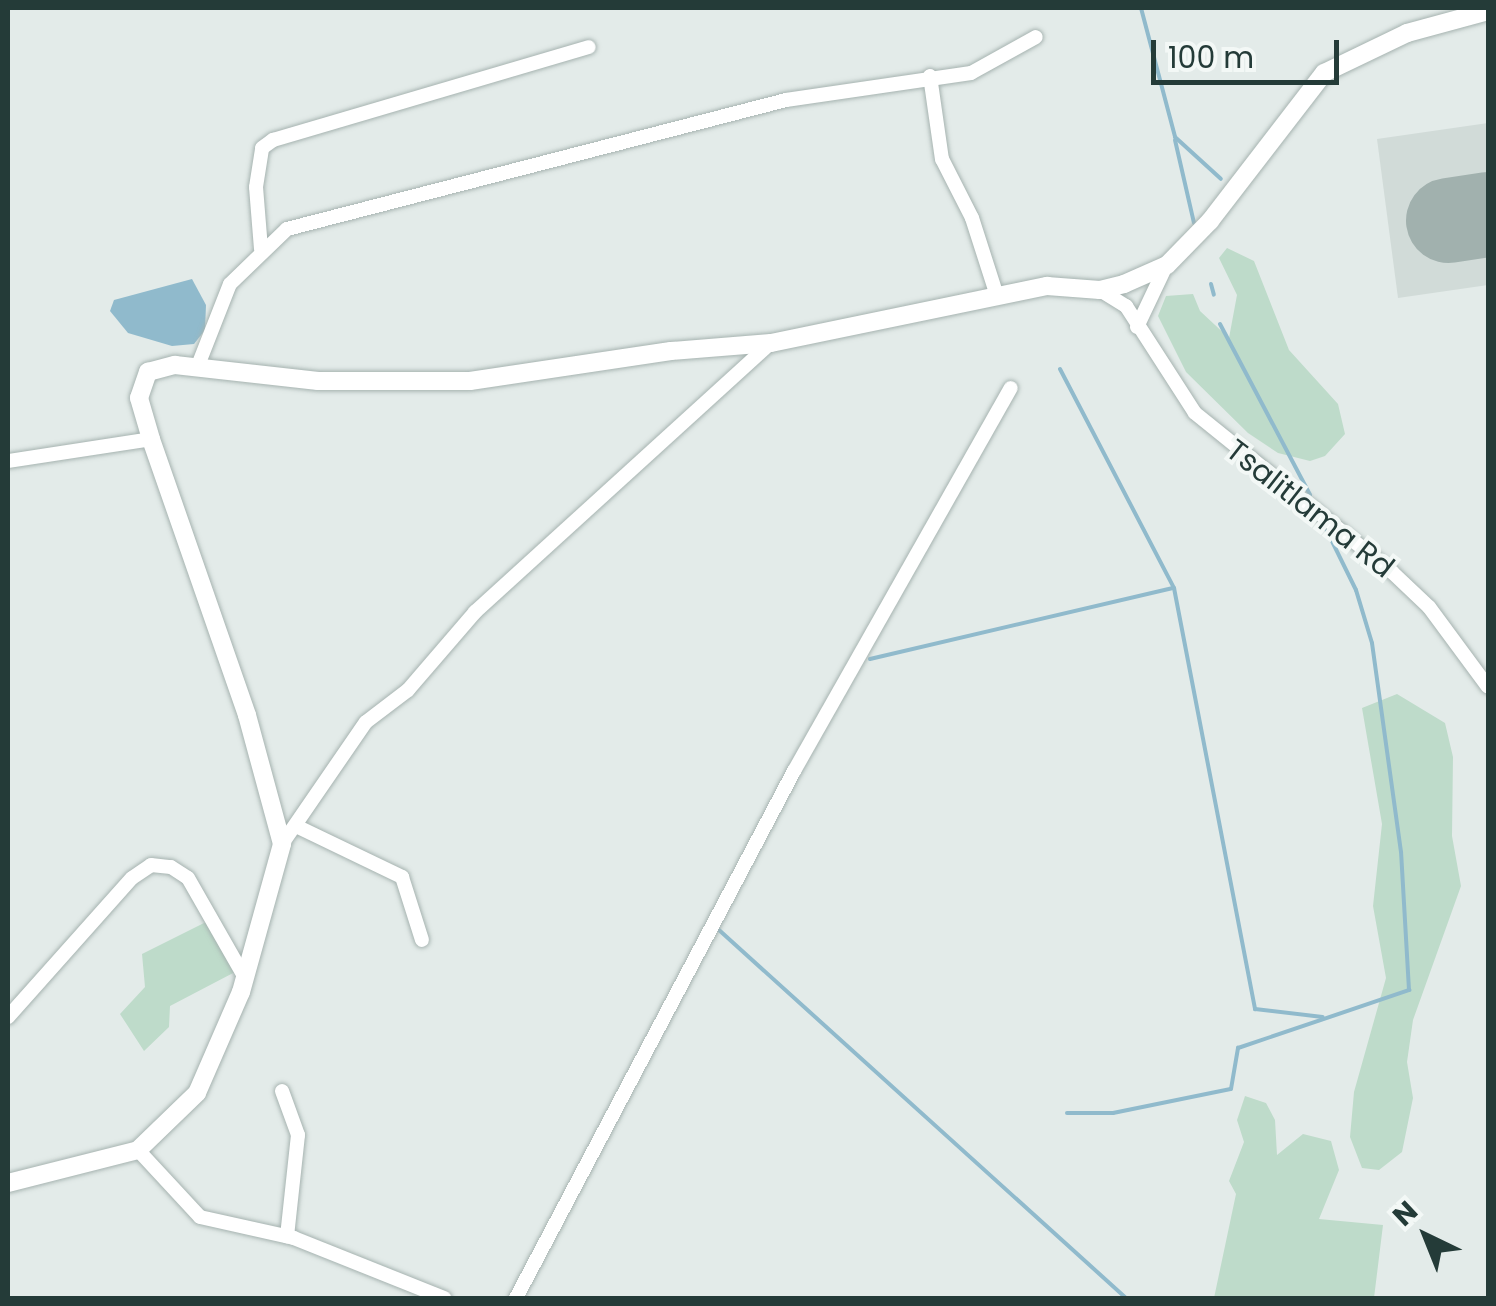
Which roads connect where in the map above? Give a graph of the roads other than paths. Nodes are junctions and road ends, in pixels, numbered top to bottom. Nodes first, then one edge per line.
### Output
1 (1488, 12) edge
2 (1036, 37) dead end
3 (589, 47) dead end
4 (930, 76) junction
5 (261, 249) junction
6 (1134, 295) junction
7 (997, 296) junction
8 (772, 343) junction
9 (197, 368) junction
10 (1011, 388) dead end
11 (150, 439) junction
12 (8, 461) edge
13 (1488, 687) edge
14 (296, 826) junction
15 (282, 844) junction
16 (422, 940) dead end
17 (245, 978) junction
18 (8, 1016) edge
19 (282, 1091) dead end
20 (138, 1150) junction
21 (8, 1183) edge
22 (287, 1236) junction
23 (444, 1298) edge
24 (516, 1298) edge

1 - 6 street
2 - 4 street
3 - 5 street
4 - 5 street
4 - 7 street
5 - 9 street
6 - 7 street
6 - 13 street, Tsalitlama Rd
7 - 8 street
8 - 9 street
8 - 14 street
9 - 11 street
10 - 24 street
11 - 12 street
11 - 15 street
14 - 15 street
14 - 16 street
15 - 17 street
17 - 18 street
17 - 20 street
19 - 22 street
20 - 21 street
20 - 22 street
22 - 23 street

